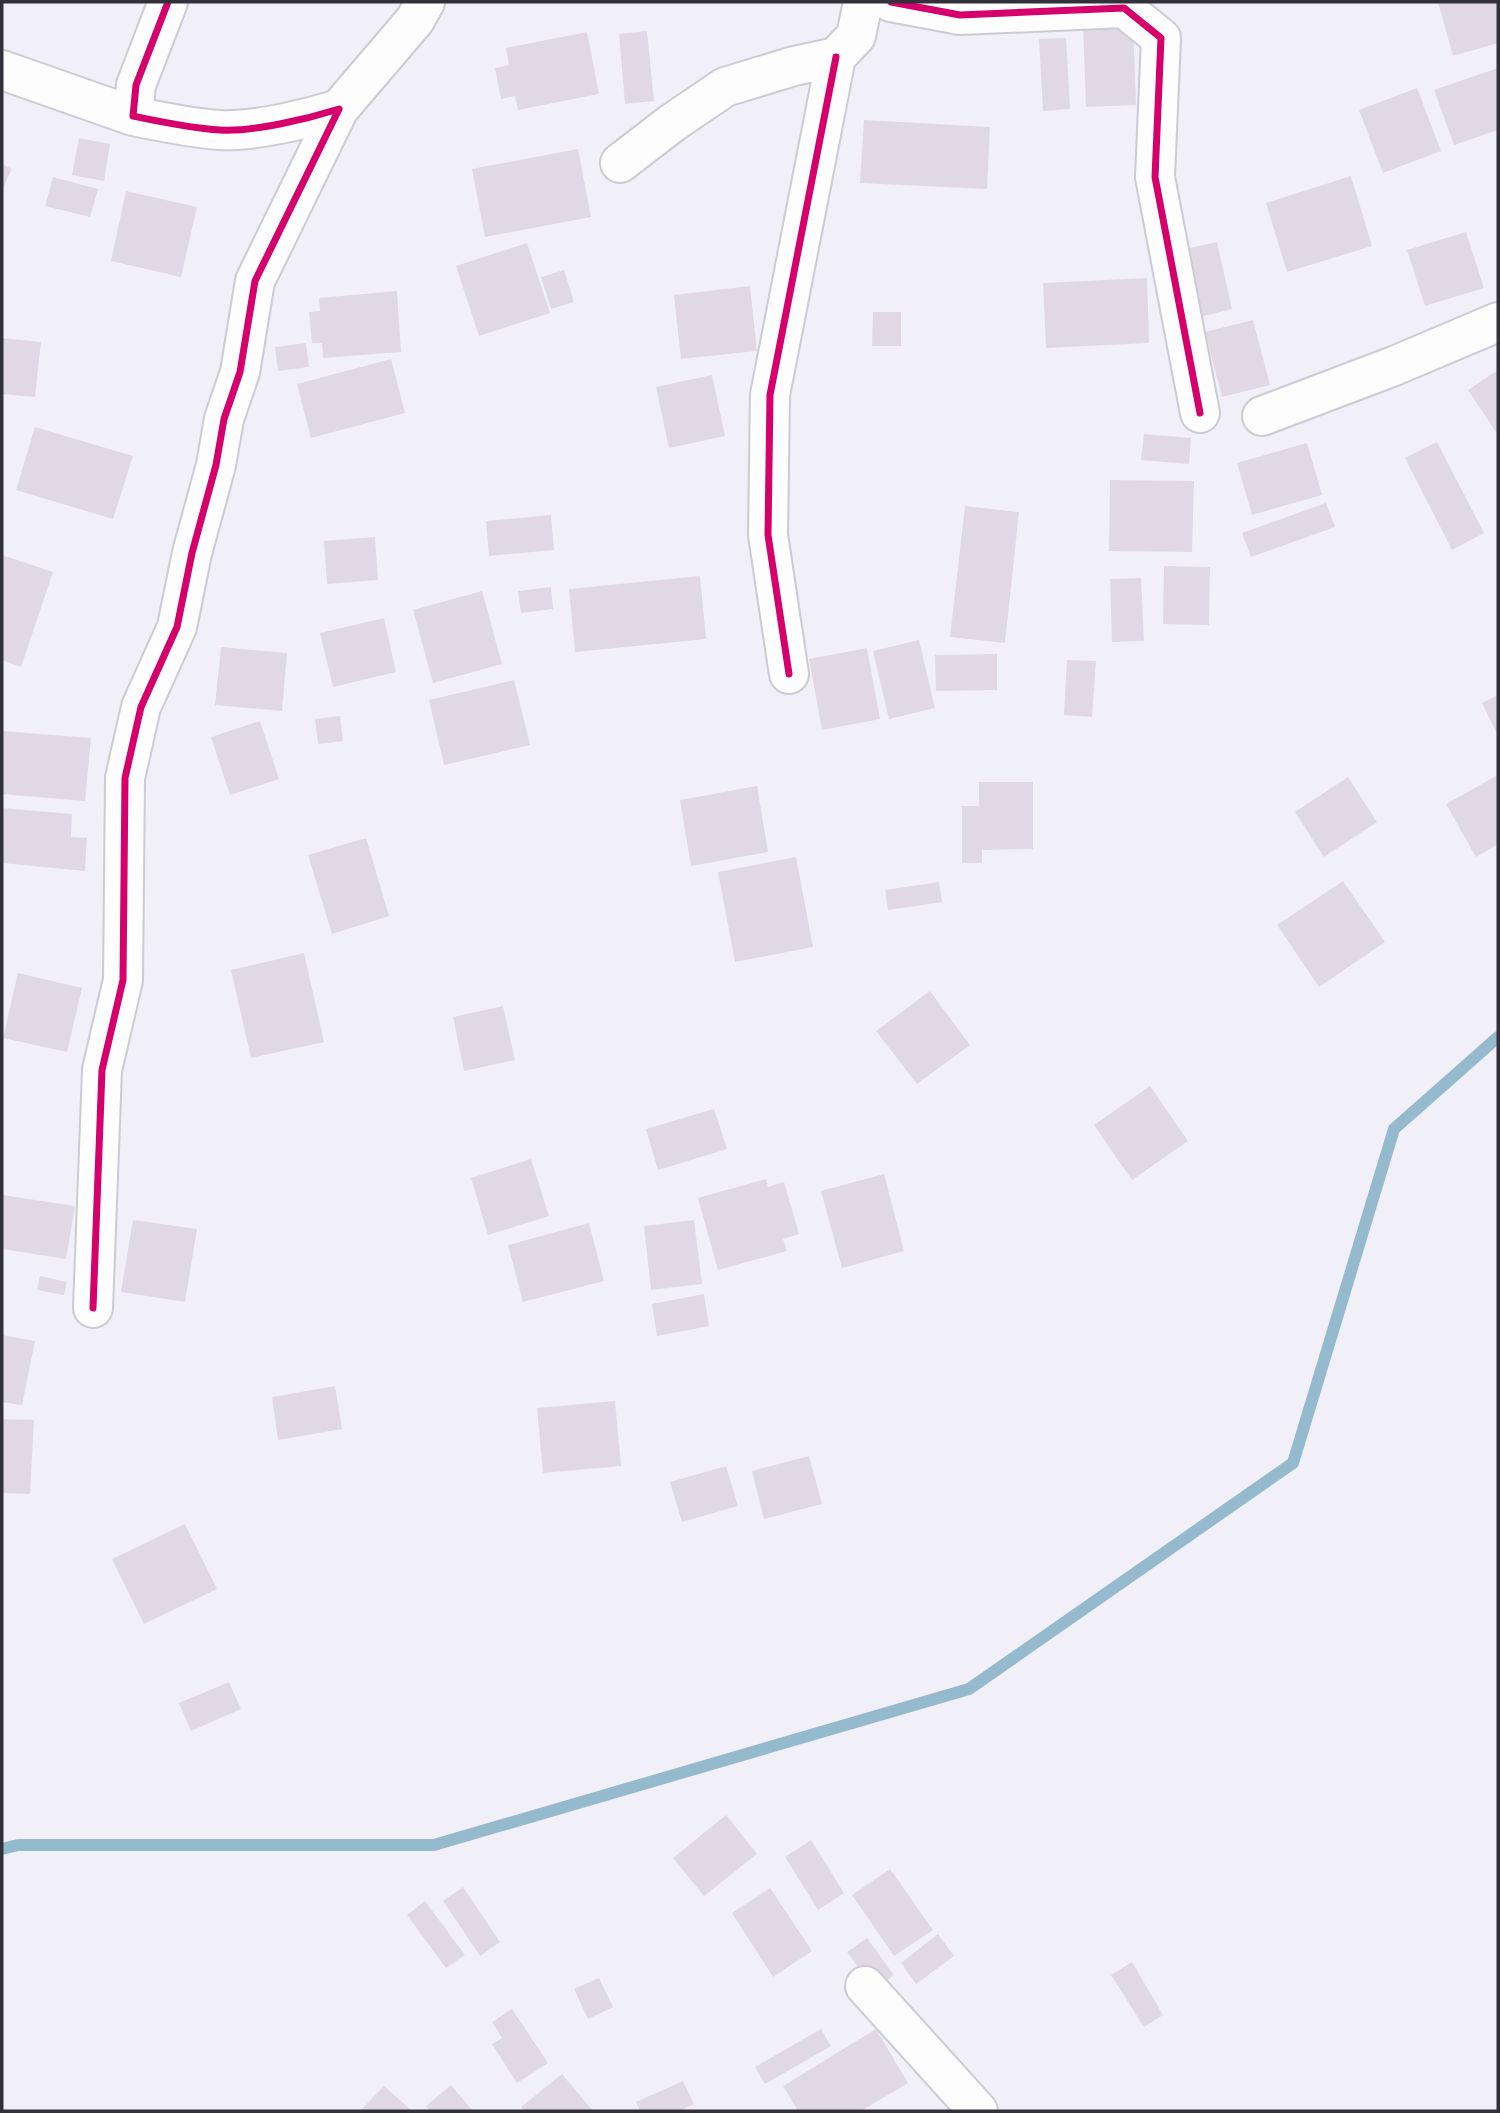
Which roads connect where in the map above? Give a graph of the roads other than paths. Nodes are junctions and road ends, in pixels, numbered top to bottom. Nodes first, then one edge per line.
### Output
1 (168, 2) edge
2 (425, 2) edge
3 (863, 2) edge
4 (891, 2) edge
5 (836, 57) junction
6 (2, 70) edge
7 (339, 109) junction
8 (133, 116) junction
9 (620, 163) dead end
10 (1498, 322) edge
11 (1200, 413) dead end
12 (1262, 416) dead end
13 (789, 674) dead end
14 (93, 1308) dead end
15 (865, 1986) dead end
16 (978, 2111) edge

1 - 8 street
2 - 7 street
3 - 5 street
4 - 11 street
5 - 9 street
5 - 13 street
6 - 8 street
7 - 8 street
7 - 14 street
10 - 12 street
15 - 16 street

